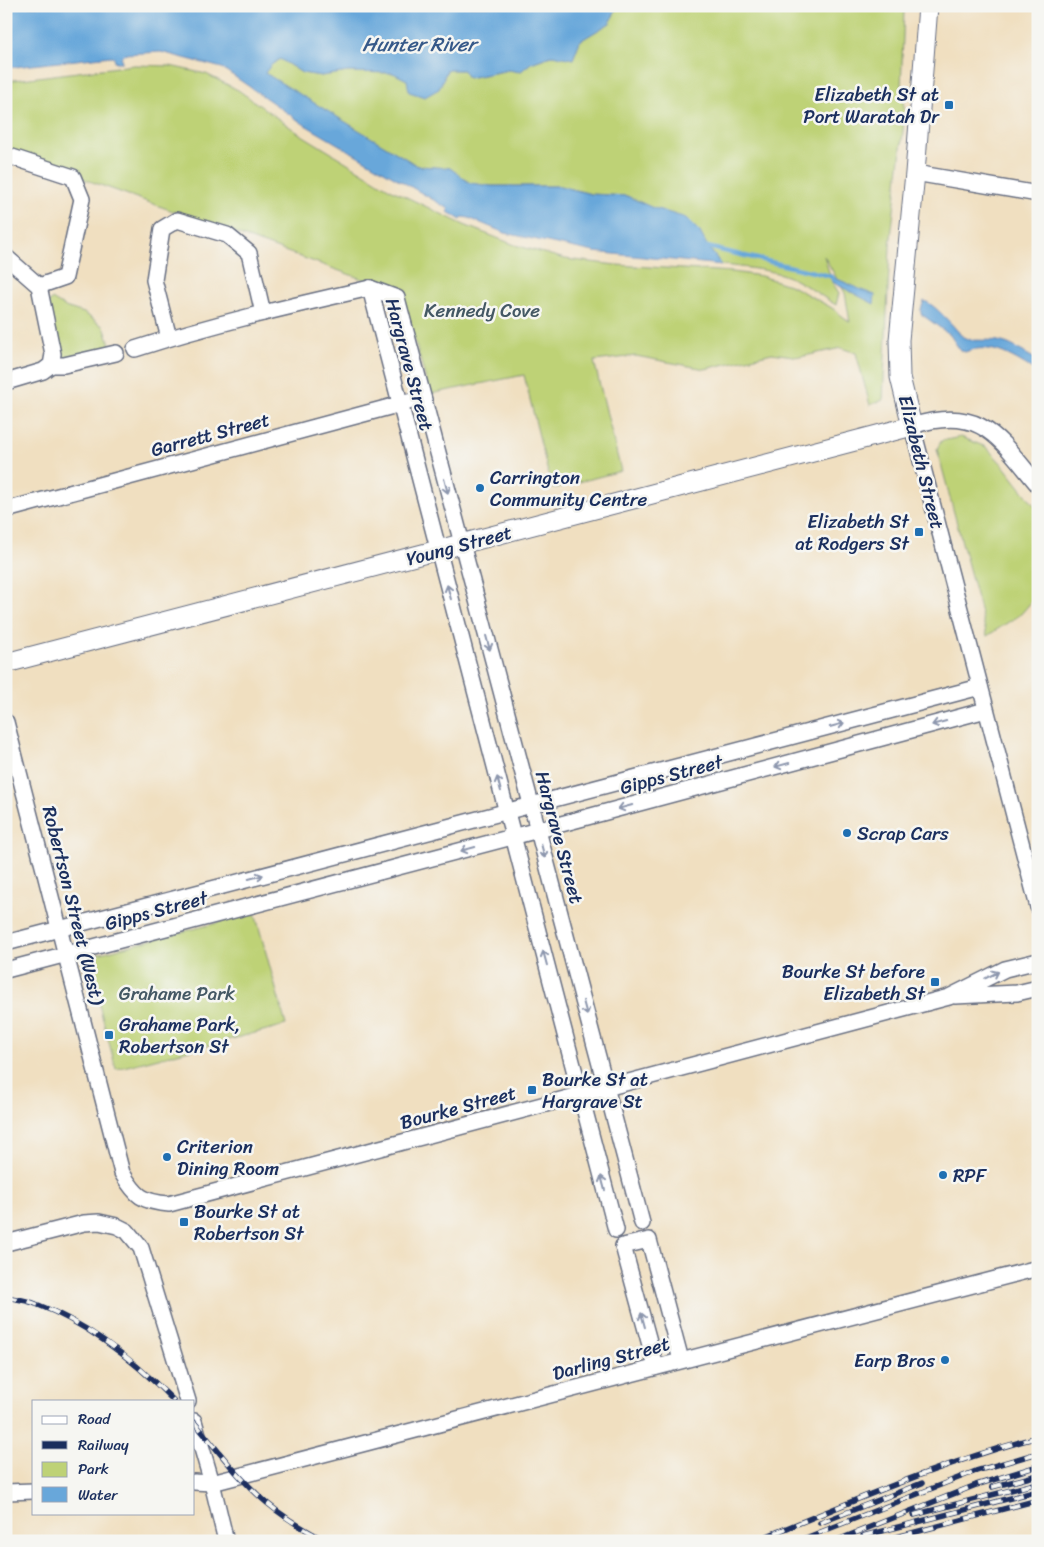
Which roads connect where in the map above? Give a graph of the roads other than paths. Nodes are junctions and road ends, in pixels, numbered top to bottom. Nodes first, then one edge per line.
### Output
1 (928, 6) edge
2 (6, 155) edge
3 (915, 172) junction
4 (1038, 194) edge
5 (6, 257) edge
6 (39, 286) junction
7 (370, 288) junction
8 (263, 313) junction
9 (169, 338) junction
10 (135, 349) dead end
11 (116, 353) dead end
12 (51, 365) junction
13 (6, 382) edge
14 (423, 398) junction
15 (400, 404) junction
16 (912, 426) junction
17 (440, 462) junction
18 (417, 469) junction
19 (1038, 485) edge
20 (6, 510) edge
21 (462, 544) junction
22 (438, 550) junction
23 (6, 663) edge
24 (980, 688) junction
25 (986, 710) junction
26 (6, 722) edge
27 (531, 804) junction
28 (506, 811) junction
29 (538, 830) junction
30 (513, 837) junction
31 (359, 850) junction
32 (366, 876) junction
33 (222, 886) junction
34 (1038, 907) edge
35 (228, 912) junction
36 (60, 929) junction
37 (6, 943) edge
38 (66, 954) junction
39 (1038, 961) edge
40 (6, 970) edge
41 (1038, 988) edge
42 (949, 997) junction
43 (606, 1088) junction
44 (581, 1095) junction
45 (152, 1202) joint
46 (642, 1223) dead end
47 (616, 1230) dead end
48 (6, 1243) edge
49 (1038, 1268) edge
50 (681, 1360) junction
51 (656, 1367) junction
52 (188, 1400) edge
53 (195, 1424) edge
54 (195, 1482) edge
55 (212, 1482) junction
56 (32, 1491) edge
57 (6, 1492) edge
58 (226, 1541) edge

1 - 3 main road, Elizabeth Street
2 - 6 street
3 - 4 street
3 - 16 main road, Elizabeth Street
5 - 6 street
6 - 12 street
7 - 8 street
7 - 14 street, Hargrave Street
7 - 15 street, Hargrave Street
8 - 9 street
8 - 9 street
9 - 10 street
11 - 12 street
12 - 13 street
14 - 15 street, Garrett Street
14 - 17 street, Hargrave Street
15 - 18 street, Hargrave Street
15 - 20 street, Garrett Street
16 - 19 street
16 - 21 main road, Young Street
16 - 24 street, Elizabeth Street
17 - 18 street
17 -> 21 street, Hargrave Street
18 - 22 street, Hargrave Street
21 - 22 main road, Young Street
21 -> 27 street, Hargrave Street
22 - 23 main road, Young Street
28 -> 22 street, Hargrave Street
24 - 25 street, Elizabeth Street
27 -> 24 street, Gipps Street
25 -> 29 street, Gipps Street
25 - 34 street, Elizabeth Street
26 - 36 street, Robertson Street (West)
27 - 28 street, Gipps Street
27 - 29 street, Hargrave Street
28 - 30 street, Hargrave Street
28 - 31 street, Gipps Street
29 - 30 street, Gipps Street
29 -> 43 street, Hargrave Street
30 -> 32 street, Gipps Street
44 -> 30 street, Hargrave Street
31 - 32 street
33 -> 31 street, Gipps Street
32 - 35 street, Gipps Street
33 - 35 street, Gipps Street
33 - 36 street, Gipps Street
35 - 38 street, Gipps Street
36 - 37 street, Gipps Street
36 - 38 street, Robertson Street (West)
38 - 40 street, Gipps Street
38 - 45 street, Robertson Street (West)
42 -> 39 street, Bourke Street
41 - 42 street, Bourke Street
42 - 43 street, Bourke Street
43 - 44 street, Bourke Street
43 - 46 street, Hargrave Street
44 - 45 street, Bourke Street
47 -> 44 street, Hargrave Street
48 - 52 street
49 - 50 street, Darling Street
50 - 51 street, Darling Street
51 -> 50 street
51 - 55 street, Darling Street
53 - 55 street
54 - 55 street, Darling Street
55 - 58 street
56 - 57 street

